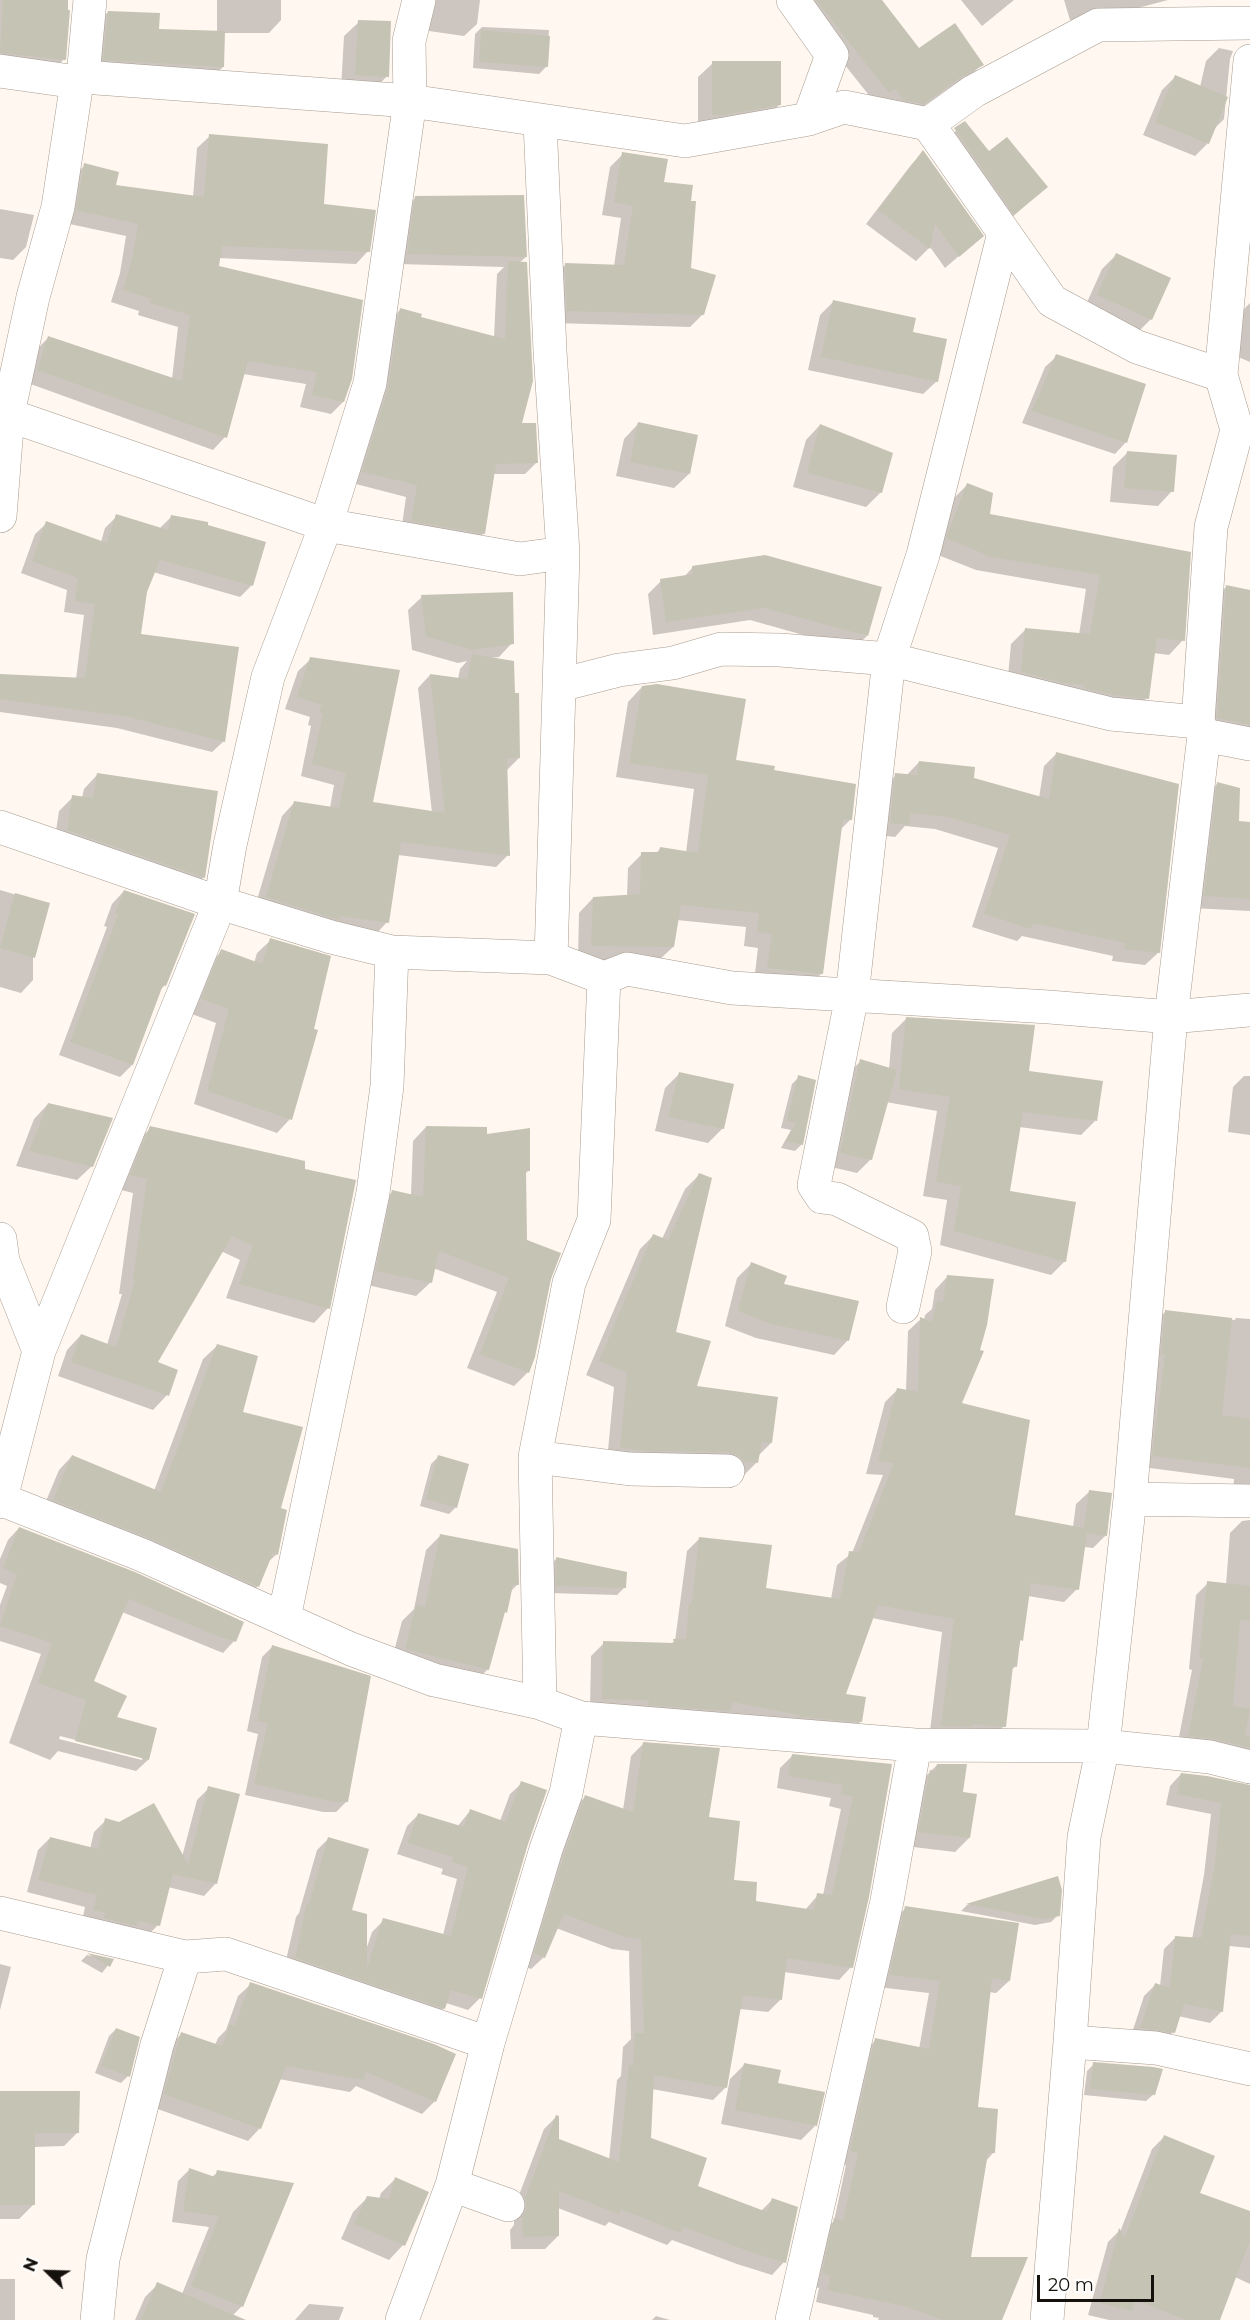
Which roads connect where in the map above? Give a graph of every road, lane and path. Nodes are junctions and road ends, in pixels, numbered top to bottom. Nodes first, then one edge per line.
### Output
1 (90, 0) edge
2 (419, 0) edge
3 (793, 0) edge
4 (1250, 23) edge
5 (1250, 61) edge
6 (0, 71) edge
7 (80, 79) junction
8 (410, 101) junction
9 (809, 119) junction
10 (540, 122) junction
11 (928, 124) junction
12 (1004, 234) junction
13 (1221, 375) junction
14 (4, 413) edge
15 (1244, 434) edge
16 (0, 516) edge
17 (326, 525) junction
18 (563, 553) junction
19 (889, 659) junction
20 (560, 685) junction
21 (1201, 728) junction
22 (1250, 744) edge
23 (0, 829) edge
24 (220, 903) junction
25 (392, 952) junction
26 (551, 958) junction
27 (604, 978) junction
28 (852, 996) junction
29 (1250, 1010) edge
30 (1171, 1017) junction
31 (0, 1239) edge
32 (903, 1307) dead end
33 (39, 1351) junction
34 (535, 1457) junction
35 (729, 1471) dead end
36 (1130, 1499) junction
37 (0, 1500) edge
38 (1250, 1501) edge
39 (284, 1618) junction
40 (540, 1703) junction
41 (581, 1718) junction
42 (915, 1745) junction
43 (1103, 1746) junction
44 (1250, 1767) edge
45 (0, 1913) edge
46 (185, 1957) junction
47 (1070, 2042) junction
48 (488, 2043) junction
49 (1250, 2069) edge
50 (452, 2185) junction
51 (508, 2205) dead end
52 (98, 2320) edge
53 (402, 2320) edge
54 (792, 2320) edge
55 (1047, 2320) edge

1 - 7 street
2 - 8 street
3 - 9 street
4 - 11 street
5 - 13 street
6 - 7 street
7 - 8 street
7 - 14 street
8 - 10 street
8 - 17 street
9 - 10 street
9 - 11 street
10 - 18 street
11 - 12 street
12 - 13 street
12 - 19 street
13 - 15 street
14 - 16 street
14 - 17 street
15 - 21 street
17 - 18 street
17 - 24 street
18 - 20 street
19 - 20 street
19 - 21 street
19 - 28 street
20 - 26 street
21 - 22 street
21 - 30 street
23 - 24 street
24 - 25 street
24 - 33 street
25 - 26 street
25 - 39 street
26 - 27 street
27 - 28 street
27 - 34 street
28 - 30 street
28 - 32 street
29 - 30 street
30 - 36 street
31 - 33 street
33 - 37 street
34 - 35 street
34 - 40 street
36 - 38 street
36 - 43 street
37 - 39 street
39 - 40 street
40 - 41 street
41 - 42 street
41 - 48 street
42 - 43 street
42 - 54 street
43 - 44 street
43 - 47 street
45 - 46 street
46 - 48 street
46 - 52 street
47 - 49 street
47 - 55 street
48 - 50 street
50 - 51 street
50 - 53 street

